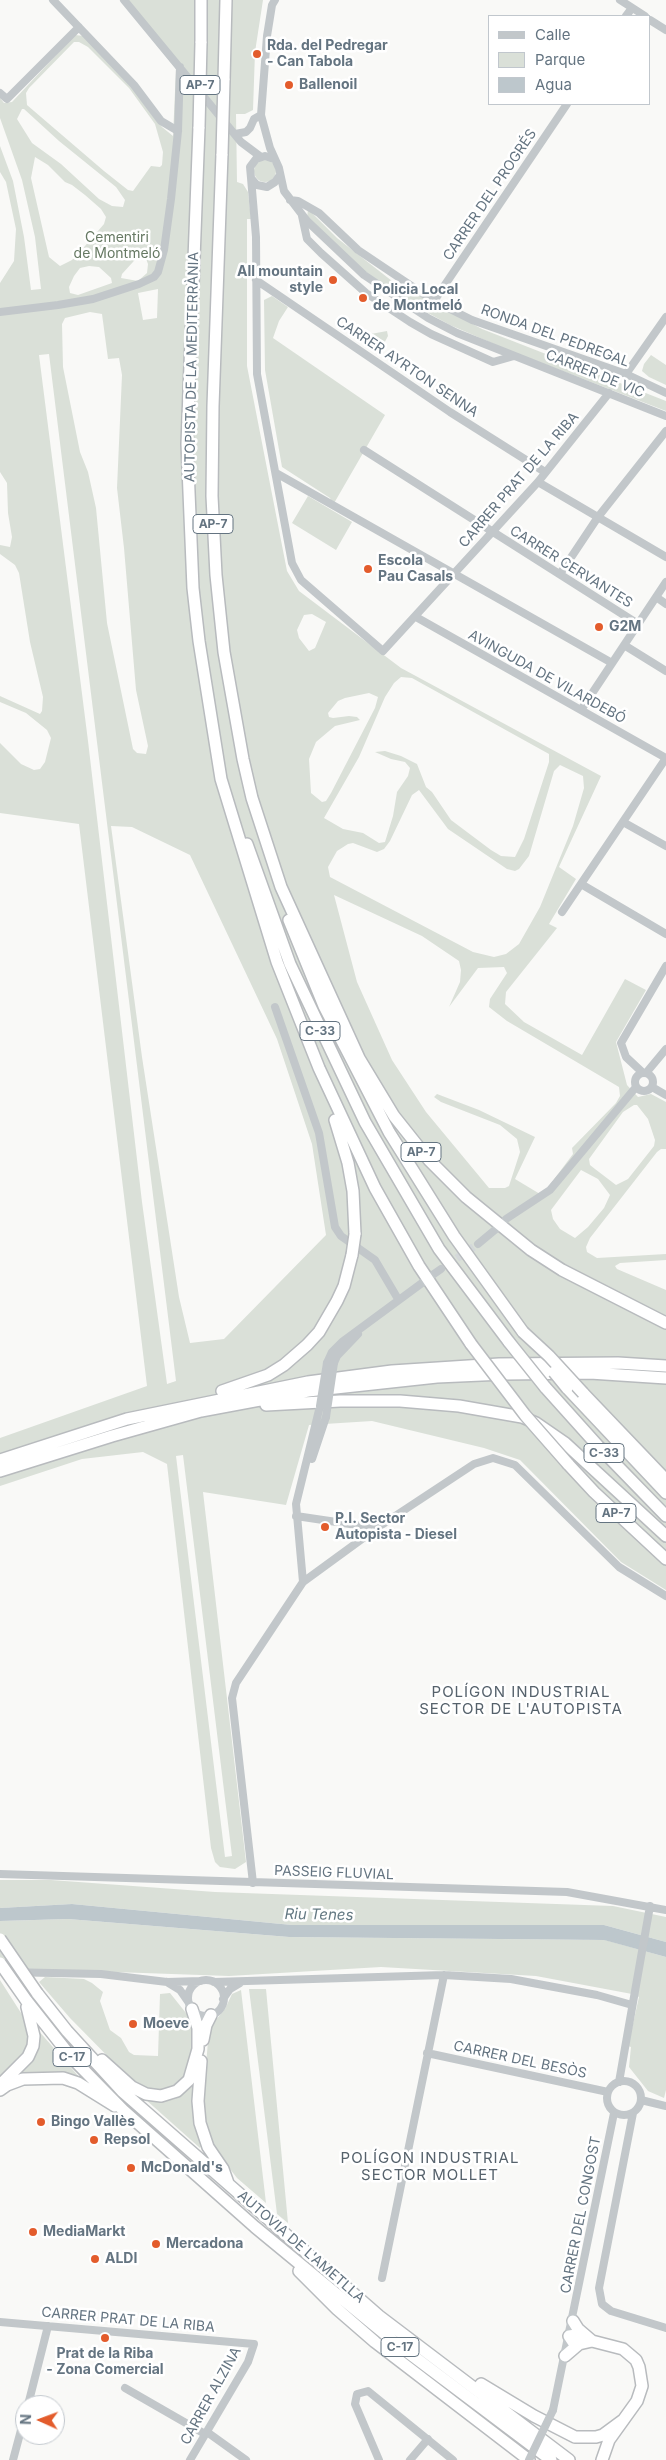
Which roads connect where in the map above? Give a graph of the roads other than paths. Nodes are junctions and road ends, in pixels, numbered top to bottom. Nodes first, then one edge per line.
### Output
1 (53, 0) edge
2 (124, 0) edge
3 (131, 0) edge
4 (201, 0) edge
5 (226, 0) edge
6 (275, 0) edge
7 (620, 0) edge
8 (632, 8) junction
9 (627, 15) edge
10 (643, 15) edge
11 (651, 21) edge
12 (79, 27) junction
13 (666, 30) edge
14 (153, 34) junction
15 (180, 67) junction
16 (0, 93) edge
17 (566, 105) edge
18 (262, 114) junction
19 (178, 131) junction
20 (235, 134) junction
21 (266, 136) junction
22 (244, 146) junction
23 (262, 157) junction
24 (274, 159) junction
25 (250, 167) junction
26 (280, 174) junction
27 (251, 178) junction
28 (267, 187) junction
29 (284, 191) junction
30 (290, 200) junction
31 (254, 202) junction
32 (302, 216) junction
33 (256, 280) junction
34 (434, 301) junction
35 (2, 311) edge
36 (666, 317) edge
37 (514, 356) junction
38 (626, 374) junction
39 (609, 393) junction
40 (666, 394) edge
41 (666, 416) edge
42 (666, 431) edge
43 (364, 450) dead end
44 (276, 472) junction
45 (545, 472) junction
46 (538, 482) junction
47 (598, 517) junction
48 (492, 532) junction
49 (666, 557) edge
50 (454, 574) junction
51 (560, 574) junction
52 (666, 582) edge
53 (656, 597) junction
54 (666, 604) edge
55 (416, 617) junction
56 (638, 624) junction
57 (624, 646) junction
58 (612, 663) junction
59 (666, 671) edge
60 (205, 685) junction
61 (581, 710) junction
62 (666, 758) edge
63 (623, 822) junction
64 (666, 846) edge
65 (581, 884) junction
66 (281, 887) junction
67 (562, 912) dead end
68 (666, 934) edge
69 (666, 966) edge
70 (274, 1007) dead end
71 (666, 1049) edge
72 (319, 1068) junction
73 (644, 1073) junction
74 (636, 1087) junction
75 (652, 1087) junction
76 (666, 1095) edge
77 (506, 1218) dead end
78 (496, 1230) dead end
79 (478, 1244) tunnel mouth
80 (441, 1269) tunnel mouth
81 (431, 1276) dead end
82 (422, 1283) dead end
83 (398, 1299) junction
84 (666, 1323) edge
85 (523, 1332) junction
86 (331, 1363) junction
87 (666, 1368) edge
88 (666, 1378) edge
89 (127, 1419) junction
90 (168, 1421) junction
91 (0, 1460) edge
92 (0, 1471) edge
93 (306, 1472) junction
94 (666, 1480) edge
95 (666, 1494) edge
96 (296, 1516) junction
97 (666, 1516) edge
98 (377, 1528) junction
99 (666, 1536) edge
100 (666, 1559) edge
101 (303, 1582) junction
102 (666, 1596) edge
103 (0, 1874) edge
104 (254, 1883) junction
105 (650, 1906) junction
106 (666, 1910) edge
107 (0, 1940) edge
108 (0, 1964) edge
109 (0, 1972) edge
110 (444, 1975) junction
111 (201, 1981) junction
112 (167, 1982) junction
113 (214, 1982) junction
114 (240, 1983) junction
115 (223, 1998) junction
116 (26, 2000) junction
117 (632, 2005) junction
118 (190, 2006) junction
119 (211, 2015) junction
120 (67, 2031) junction
121 (427, 2053) junction
122 (619, 2082) junction
123 (0, 2084) edge
124 (0, 2090) edge
125 (608, 2092) junction
126 (641, 2100) junction
127 (666, 2106) edge
128 (123, 2110) junction
129 (614, 2113) junction
130 (633, 2113) junction
131 (229, 2184) junction
132 (255, 2227) junction
133 (382, 2278) dead end
134 (573, 2321) junction
135 (0, 2322) edge
136 (48, 2326) junction
137 (666, 2328) edge
138 (569, 2336) junction
139 (585, 2339) junction
140 (254, 2344) joint
141 (565, 2356) junction
142 (436, 2360) junction
143 (125, 2388) dead end
144 (31, 2395) edge
145 (622, 2421) junction
146 (206, 2433) junction
147 (428, 2439) junction
148 (17, 2445) edge
149 (13, 2460) edge
150 (190, 2460) edge
151 (246, 2460) edge
152 (379, 2460) edge
153 (410, 2460) edge
154 (453, 2460) edge
155 (529, 2460) edge
156 (550, 2460) edge
157 (569, 2460) edge
158 (602, 2460) edge

1 - 12 street
2 - 14 street
3 - 14 street
4 - 60 highway, AUTOPISTA DE LA MEDITERRÀNIA / AP-7, bridge
5 - 66 highway, AUTOPISTA DE LA MEDITERRÀNIA / AP-7, bridge
6 - 18 street
7 - 8 street
8 - 9 street
8 - 10 street
11 - 13 street
12 - 16 street
12 - 19 street
14 - 15 street
15 - 19 street
15 - 20 street
17 - 34 street, CARRER DEL PROGRÉS
18 - 20 street
18 - 21 street
19 - 35 street
20 - 22 street
21 - 23 street
21 - 24 street
22 - 23 street
22 - 25 street
23 - 24 street
23 - 25 street
24 - 26 street
25 - 27 street
26 - 28 street
26 - 29 street, CARRER DE VIC
27 - 28 street
27 - 31 street
28 - 29 street
28 - 31 street
29 - 30 street, CARRER DE VIC
30 - 32 street, CARRER DE VIC
30 - 34 street, RONDA DEL PEDREGAL
31 - 33 street
32 - 37 street, CARRER DE VIC
32 - 37 street, CARRER DE VIC
33 - 44 street
33 - 45 street, CARRER AYRTON SENNA
34 - 38 street, RONDA DEL PEDREGAL
36 - 38 street
37 - 39 street, CARRER DE VIC
38 - 40 street, RONDA DEL PEDREGAL
39 - 41 street, CARRER DE VIC
39 - 45 street, CARRER PRAT DE LA RIBA
42 - 47 street
43 - 48 street, CARRER CERVANTES
44 - 50 street
44 - 55 street, CARRER PRAT DE LA RIBA
45 - 46 street, CARRER PRAT DE LA RIBA
46 - 47 street
46 - 48 street, CARRER PRAT DE LA RIBA
47 - 49 street
47 - 51 street
48 - 50 street, CARRER PRAT DE LA RIBA
48 - 51 street, CARRER CERVANTES
50 - 55 street, CARRER PRAT DE LA RIBA
50 - 58 street
51 - 56 street, CARRER CERVANTES
52 - 53 street
53 - 54 street
53 - 56 street
55 - 61 street, AVINGUDA DE VILARDEBÓ
56 - 57 street
57 - 58 street
57 - 59 street
58 - 61 street
60 - 72 highway, AUTOPISTA DE LA MEDITERRÀNIA / AP-7
60 - 97 highway, C-33, bridge
61 - 62 street, AVINGUDA DE VILARDEBÓ
62 - 63 street
63 - 64 street
63 - 65 street
65 - 67 street
65 - 68 street
66 - 84 highway, AUTOPISTA DE LA MEDITERRÀNIA / AP-7
66 - 85 highway, C-33
69 - 73 street
70 - 83 street
71 - 73 street
72 - 89 highway, bridge
72 - 100 highway, AUTOPISTA DE LA MEDITERRÀNIA / AP-7, bridge
73 - 74 street
73 - 75 street
74 - 75 street
74 - 77 street
75 - 76 street
78 - 79 street
80 - 81 street
82 - 83 street
83 - 86 street
85 - 94 highway, bridge
85 - 95 highway, C-33, bridge
86 - 93 street, bridge
86 - 93 street, bridge
87 - 89 highway
88 - 90 highway
89 - 91 highway
90 - 92 highway
90 - 99 highway
93 - 96 street
96 - 98 street
96 - 101 street
98 - 101 street
98 - 102 street
101 - 104 street
103 - 104 street, PASSEIG FLUVIAL
104 - 105 street, PASSEIG FLUVIAL
105 - 106 street, PASSEIG FLUVIAL
105 - 117 street
107 - 120 highway, AUTOVIA DE L'AMETLLA / C-17, bridge
108 - 116 highway, AUTOVIA DE L'AMETLLA / C-17, bridge
109 - 112 street
110 - 114 street
110 - 117 street
110 - 121 street
111 - 112 street
111 - 113 street
111 - 118 street
112 - 118 street
113 - 114 street
113 - 115 street
114 - 115 street
115 - 119 street
116 - 123 highway
116 - 128 highway, AUTOVIA DE L'AMETLLA / C-17
117 - 122 street
118 - 119 street
118 - 120 highway
119 - 131 highway
120 - 131 highway, AUTOVIA DE L'AMETLLA / C-17
121 - 125 street, CARRER DEL BESÒS
121 - 133 street
122 - 125 street
122 - 126 street
124 - 128 highway
125 - 129 street
126 - 127 street
126 - 130 street
128 - 132 highway, AUTOVIA DE L'AMETLLA / C-17
129 - 130 street
129 - 134 street, CARRER DEL CONGOST
130 - 137 street
131 - 142 highway, AUTOVIA DE L'AMETLLA / C-17
132 - 155 highway
132 - 156 highway, AUTOVIA DE L'AMETLLA / C-17
134 - 138 street, CARRER DEL CONGOST
134 - 139 highway
135 - 136 street, CARRER PRAT DE LA RIBA
136 - 140 street, CARRER PRAT DE LA RIBA
136 - 144 street
138 - 139 highway
138 - 141 street, CARRER DEL CONGOST
139 - 141 highway
139 - 145 highway
140 - 146 street, CARRER ALZINA
141 - 155 street, CARRER DEL CONGOST, bridge
142 - 145 highway
142 - 157 highway, AUTOVIA DE L'AMETLLA / C-17
143 - 146 street
145 - 158 highway
146 - 150 street, CARRER ALZINA
146 - 151 street
147 - 152 street
147 - 153 street
147 - 154 street
148 - 149 street

